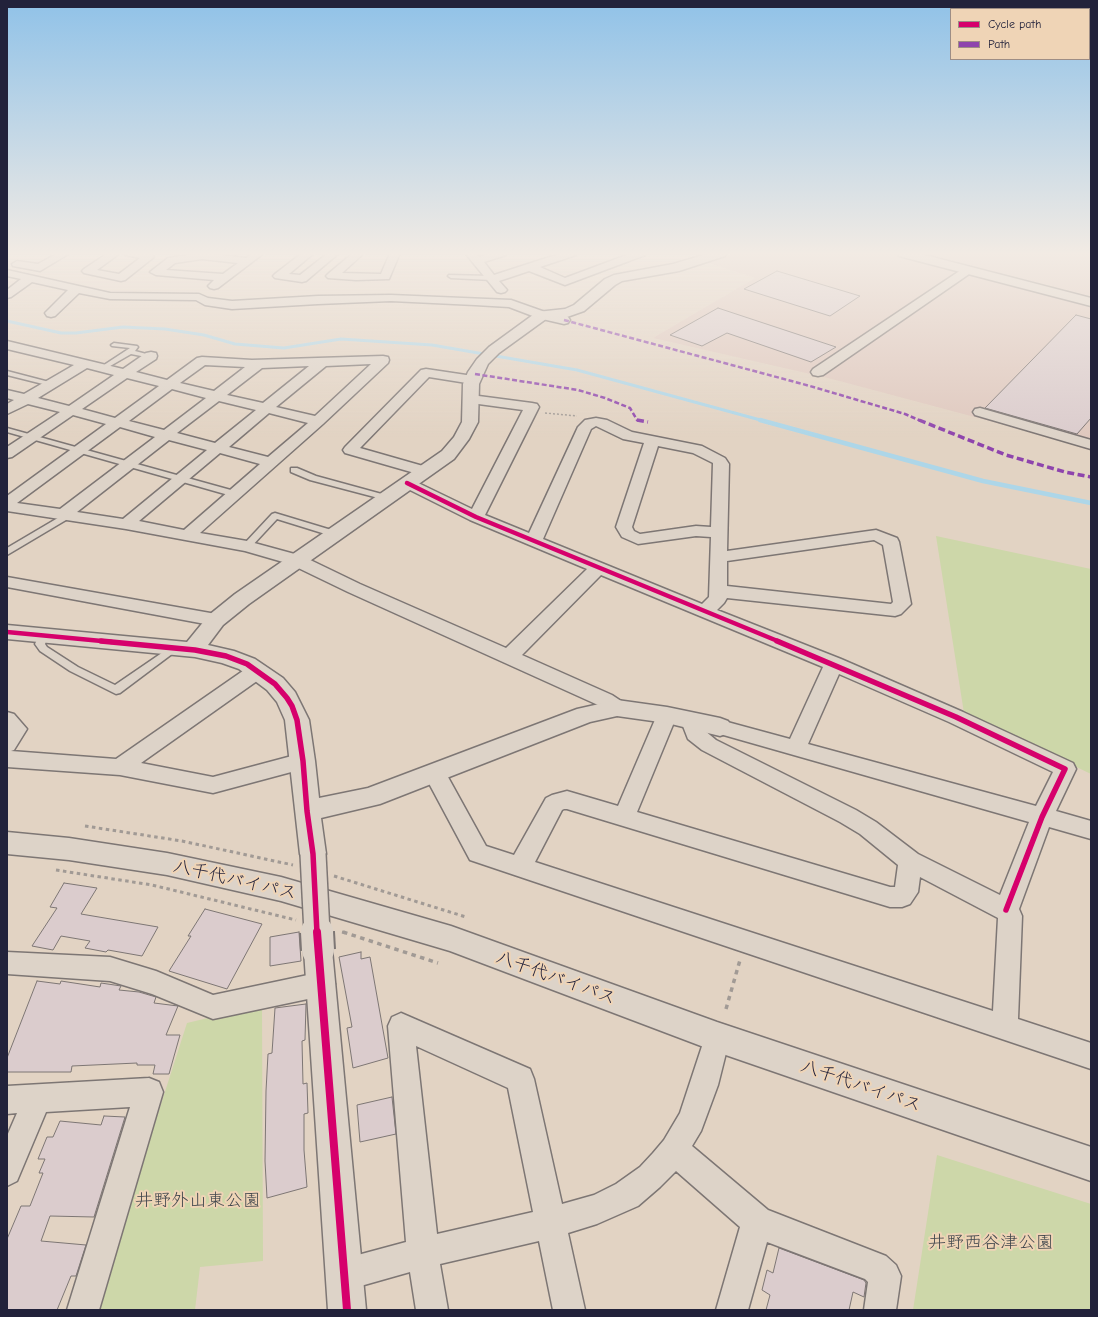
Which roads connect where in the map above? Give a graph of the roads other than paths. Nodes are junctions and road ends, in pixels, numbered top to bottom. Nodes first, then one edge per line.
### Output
1 (549, 314) edge
2 (903, 314) edge
3 (542, 315) junction
4 (564, 320) dead end
5 (114, 345) dead end
6 (8, 347) edge
7 (130, 352) junction
8 (151, 356) joint
9 (322, 362) junction
10 (85, 364) junction
11 (258, 364) junction
12 (103, 368) junction
13 (818, 372) dead end
14 (7, 373) edge
15 (126, 374) junction
16 (473, 380) junction
17 (51, 384) junction
18 (170, 384) junction
19 (7, 394) edge
20 (217, 396) junction
21 (26, 399) junction
22 (471, 399) junction
23 (266, 408) junction
24 (7, 410) edge
25 (71, 410) junction
26 (980, 412) dead end
27 (318, 421) junction
28 (119, 422) junction
29 (7, 430) edge
30 (167, 435) junction
31 (32, 437) junction
32 (652, 441) junction
33 (1091, 445) edge
34 (218, 448) junction
35 (79, 451) junction
36 (7, 454) edge
37 (271, 462) junction
38 (128, 465) junction
39 (294, 470) dead end
40 (425, 471) junction
41 (180, 479) junction
42 (407, 483) junction
43 (235, 494) junction
44 (386, 498) junction
45 (7, 503) edge
46 (7, 506) edge
47 (65, 515) junction
48 (476, 517) junction
49 (126, 524) junction
50 (719, 532) junction
51 (334, 534) junction
52 (188, 535) junction
53 (534, 541) junction
54 (247, 546) junction
55 (7, 552) edge
56 (719, 557) junction
57 (296, 560) junction
58 (598, 568) junction
59 (7, 582) edge
60 (718, 591) junction
61 (704, 612) junction
62 (216, 620) junction
63 (7, 632) edge
64 (43, 635) junction
65 (185, 649) junction
66 (509, 658) junction
67 (834, 664) junction
68 (257, 671) junction
69 (617, 708) junction
70 (667, 715) junction
71 (7, 719) edge
72 (691, 721) junction
73 (720, 727) joint
74 (7, 745) edge
75 (796, 748) junction
76 (7, 759) edge
77 (303, 761) junction
78 (120, 767) junction
79 (435, 774) junction
80 (307, 811) junction
81 (1042, 817) junction
82 (624, 818) junction
83 (1091, 830) edge
84 (7, 843) edge
85 (910, 861) junction
86 (520, 867) junction
87 (1006, 910) junction
88 (7, 963) edge
89 (322, 984) junction
90 (721, 1023) junction
91 (1005, 1026) junction
92 (1091, 1056) edge
93 (37, 1099) junction
94 (7, 1100) edge
95 (674, 1150) junction
96 (1091, 1164) edge
97 (7, 1171) edge
98 (757, 1221) junction
99 (550, 1223) junction
100 (424, 1253) junction
101 (344, 1275) junction
102 (83, 1310) edge
103 (347, 1310) edge
104 (432, 1310) edge
105 (569, 1310) edge
106 (732, 1310) edge
107 (880, 1310) edge

1 - 3 main road
2 - 13 street
3 - 4 street
3 - 16 main road
5 - 7 lane
6 - 10 street
7 - 8 lane
7 - 12 lane
8 - 15 street
9 - 11 street
9 - 23 street
9 - 27 street
10 - 12 street
10 - 17 street
11 - 18 street
11 - 20 street
12 - 15 street
14 - 17 lane
15 - 18 street
15 - 25 street
16 - 22 main road
16 - 40 street
17 - 21 street
18 - 20 street
18 - 28 street
19 - 21 street
20 - 23 street
20 - 30 street
21 - 24 street
21 - 25 street
22 - 40 main road
22 - 48 street
23 - 27 street
23 - 34 street
25 - 28 street
25 - 31 street
26 - 33 street
27 - 37 street
28 - 30 street
28 - 35 street
29 - 31 lane
30 - 34 street
30 - 38 street
31 - 35 lane
31 - 36 street
32 - 50 street
32 - 50 street
32 - 53 street
34 - 37 street
34 - 41 street
35 - 38 lane
35 - 45 street
37 - 43 street
38 - 41 lane
38 - 47 street
39 - 44 lane
40 - 42 main road
41 - 43 lane
41 - 49 street
42 - 44 main road
42 - 48 street
43 - 52 street
44 - 51 main road
46 - 47 street
47 - 49 street
47 - 55 lane
48 - 53 street
49 - 52 street
50 - 56 street
51 - 54 lane
51 - 57 main road
52 - 54 street
53 - 58 street
54 - 57 street
56 - 60 street
56 - 60 street
57 - 62 main road
57 - 66 street
58 - 61 street
58 - 66 street
59 - 62 street
60 - 61 street
61 - 67 street
62 - 65 main road
63 - 64 main road
64 - 65 main road
64 - 65 lane
65 - 68 main road
66 - 69 street
67 - 75 street
67 - 81 street
68 - 77 main road
68 - 78 street
69 - 70 main road
69 - 79 main road
70 - 72 main road
70 - 82 street
71 - 74 street
72 - 73 main road
72 - 85 street
73 - 75 street
75 - 81 street
76 - 78 street
77 - 78 street
77 - 80 main road
79 - 80 main road
79 - 86 street
80 - 89 main road, bridge
81 - 83 street
81 - 87 street
82 - 85 street
82 - 86 street
84 - 90 main road, 八千代バイパス
85 - 87 street
86 - 91 street
87 - 91 street
88 - 89 street
89 - 101 main road
90 - 95 street
90 - 96 main road, 八千代バイパス
91 - 92 street
93 - 94 street
93 - 97 street
93 - 102 street
95 - 98 street
95 - 99 street
98 - 106 street
98 - 107 street
99 - 100 street
99 - 100 street
99 - 105 street
100 - 101 street
100 - 104 street
101 - 103 main road

